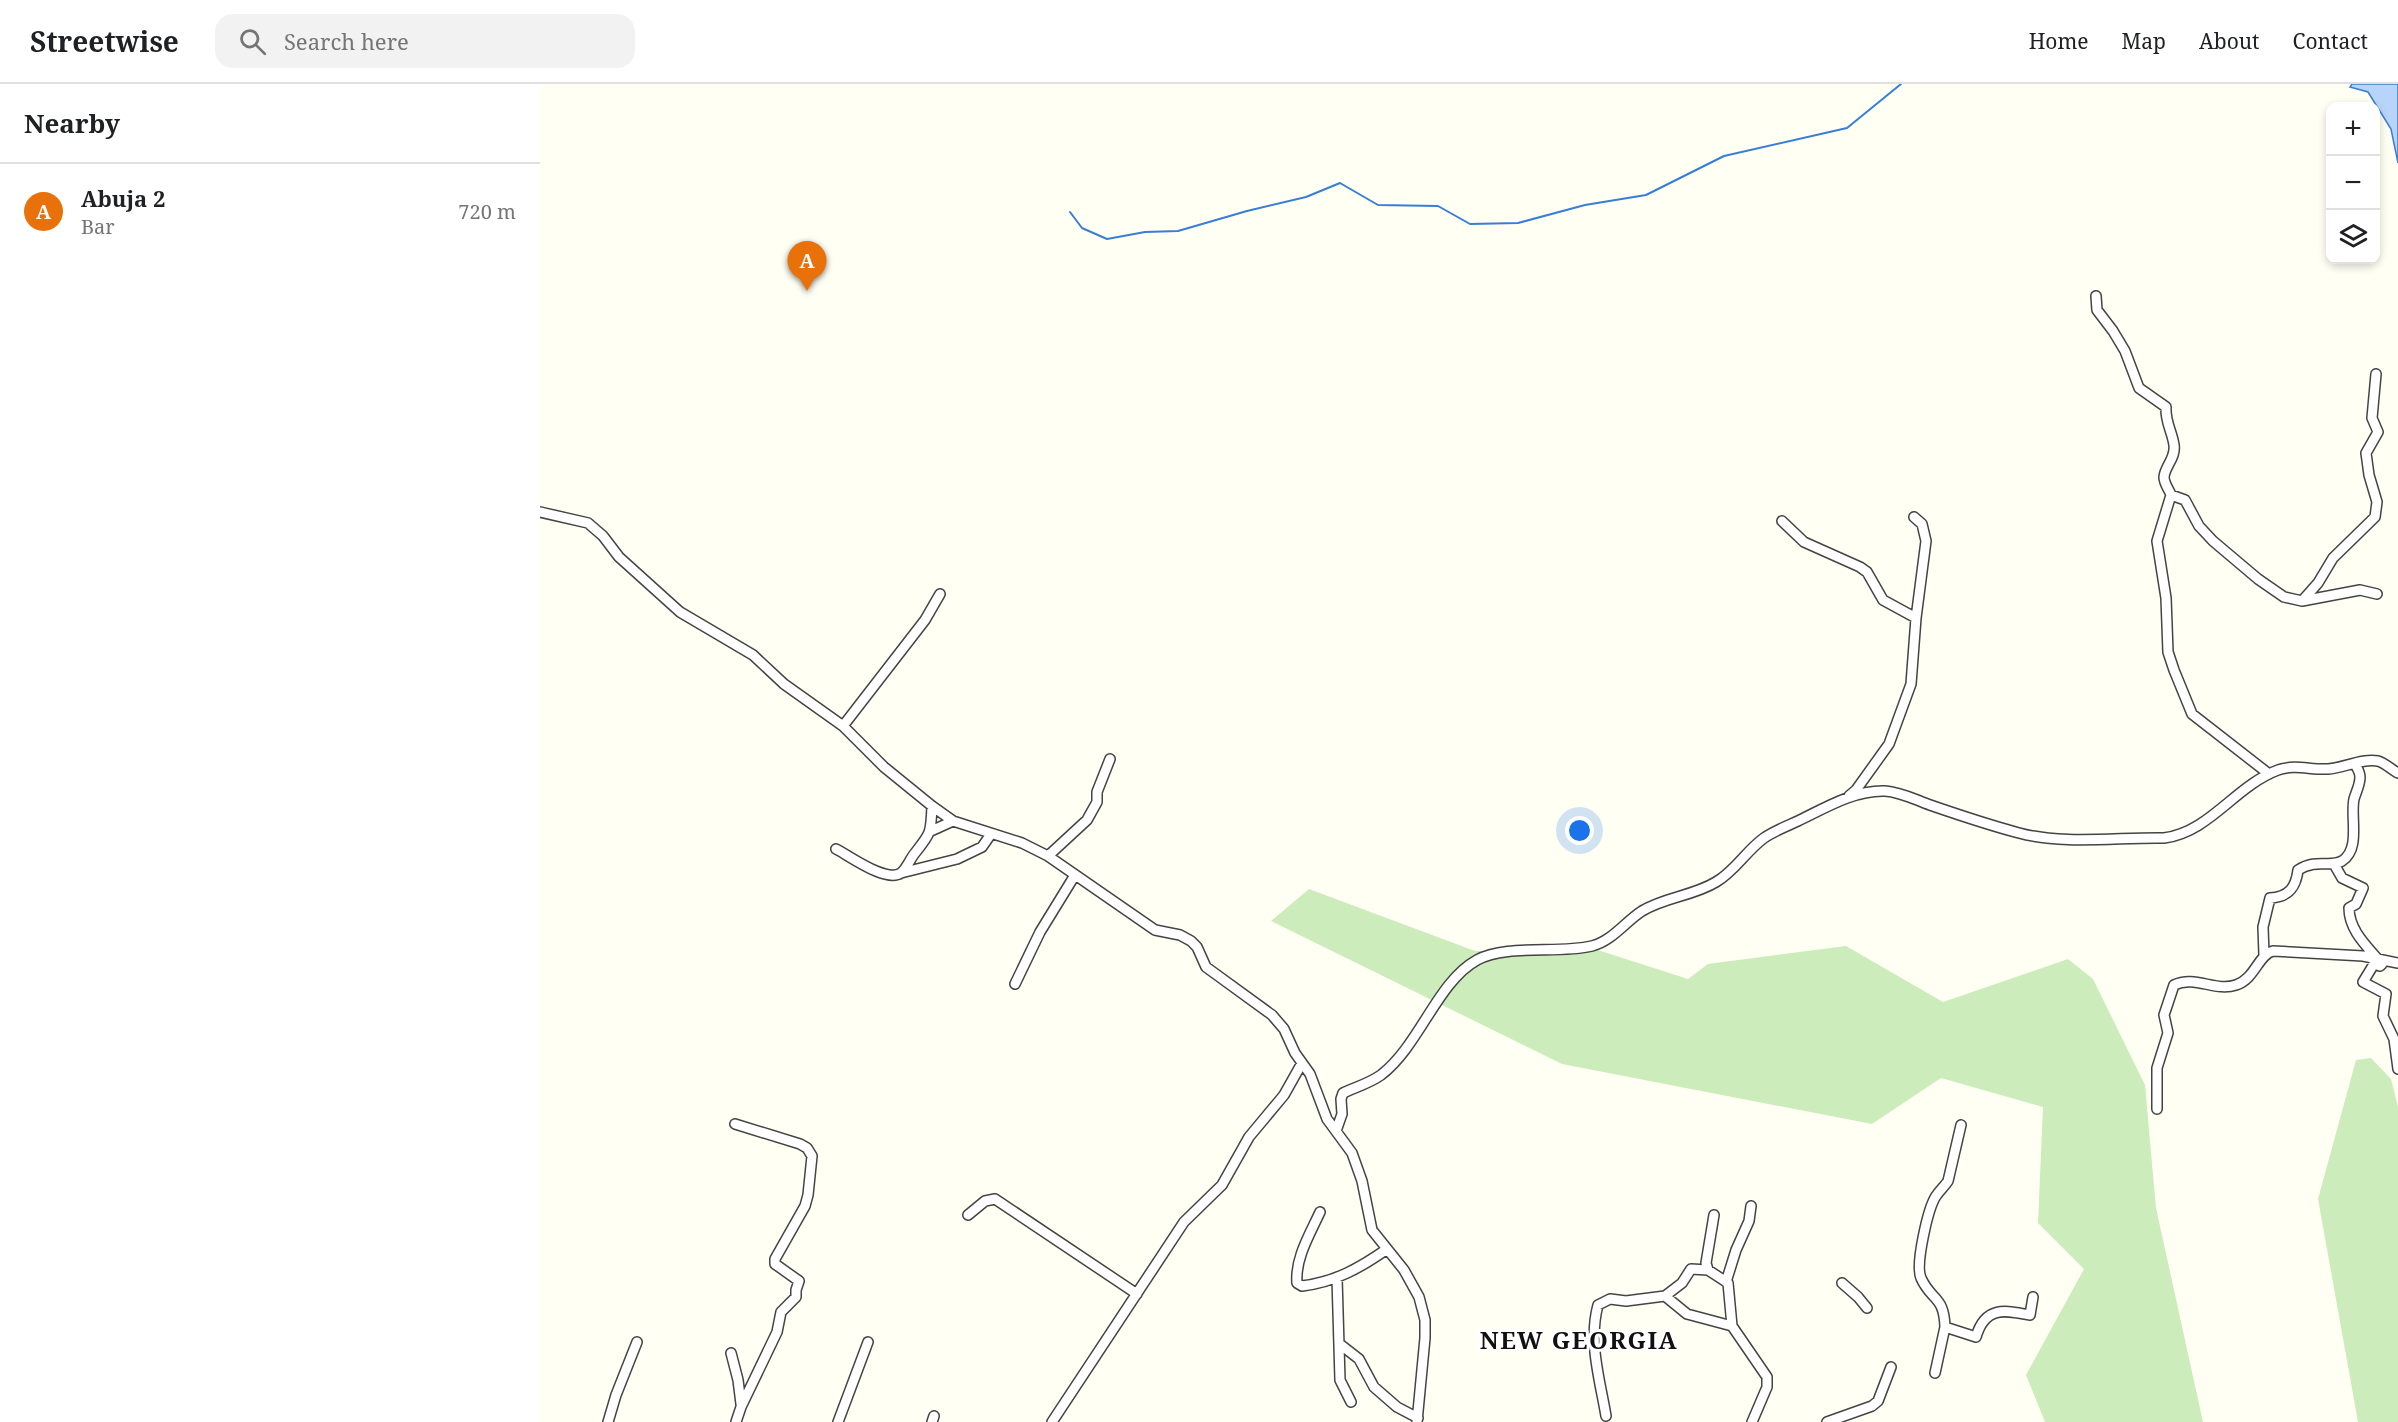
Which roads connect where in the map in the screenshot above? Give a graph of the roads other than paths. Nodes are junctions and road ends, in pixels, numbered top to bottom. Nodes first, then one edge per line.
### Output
1 (2096, 296) dead end
2 (2376, 374) dead end
3 (2171, 495) junction
4 (540, 512) edge
5 (1914, 518) dead end
6 (1782, 521) dead end
7 (940, 594) dead end
8 (2377, 594) dead end
9 (2302, 601) junction
10 (1916, 618) junction
11 (843, 726) junction
12 (1110, 759) dead end
13 (2355, 764) junction
14 (2398, 773) edge
15 (2269, 774) junction
16 (1842, 800) junction
17 (932, 806) junction
18 (953, 821) junction
19 (931, 831) junction
20 (991, 834) junction
21 (836, 849) dead end
22 (1048, 856) junction
23 (2334, 864) junction
24 (901, 873) junction
25 (1075, 875) junction
26 (2264, 955) junction
27 (2379, 961) junction
28 (2398, 963) edge
29 (1015, 984) dead end
30 (1302, 1063) junction
31 (2398, 1070) edge
32 (2157, 1109) dead end
33 (735, 1124) dead end
34 (1960, 1125) dead end
35 (1336, 1131) junction
36 (1751, 1206) dead end
37 (1320, 1212) dead end
38 (968, 1215) dead end
39 (1714, 1215) dead end
40 (1387, 1249) junction
41 (1708, 1270) junction
42 (1337, 1278) junction
43 (1726, 1282) junction
44 (1842, 1283) dead end
45 (1137, 1294) junction
46 (1665, 1296) junction
47 (2033, 1296) dead end
48 (1866, 1308) dead end
49 (1732, 1326) junction
50 (1945, 1327) junction
51 (637, 1342) dead end
52 (868, 1342) dead end
53 (1341, 1346) junction
54 (730, 1353) dead end
55 (1891, 1367) dead end
56 (1935, 1373) dead end
57 (1351, 1402) dead end
58 (741, 1407) junction
59 (1606, 1416) dead end
60 (1417, 1420) edge
61 (608, 1422) edge
62 (736, 1422) edge
63 (838, 1422) edge
64 (1052, 1422) edge
65 (1752, 1422) edge
66 (1827, 1422) edge

1 - 3 street
2 - 9 street
3 - 9 street
3 - 15 street
4 - 11 street
5 - 10 street
6 - 10 street
7 - 11 street
8 - 9 street
10 - 16 street
11 - 17 street
12 - 22 street
13 - 14 street
13 - 15 street
13 - 23 street
15 - 16 street
16 - 35 street
17 - 18 street
17 - 19 street
18 - 19 street
18 - 20 street
19 - 24 street
20 - 22 street
20 - 24 street
21 - 24 street
22 - 25 street
23 - 26 street
23 - 27 street
25 - 29 street
25 - 30 street
26 - 27 street
26 - 32 street
27 - 28 street
27 - 31 street
30 - 35 street
30 - 45 street
33 - 58 street
34 - 50 street
35 - 40 street
36 - 43 street
37 - 42 street
38 - 45 street
39 - 41 street
40 - 42 street
40 - 60 street
41 - 43 street
41 - 46 street
42 - 53 street
43 - 49 street
44 - 48 street
45 - 64 street
46 - 49 street
46 - 59 street
47 - 50 street
49 - 65 street
50 - 56 street
51 - 61 street
52 - 63 street
53 - 57 street
53 - 60 street
54 - 58 street
55 - 66 street
58 - 62 street

